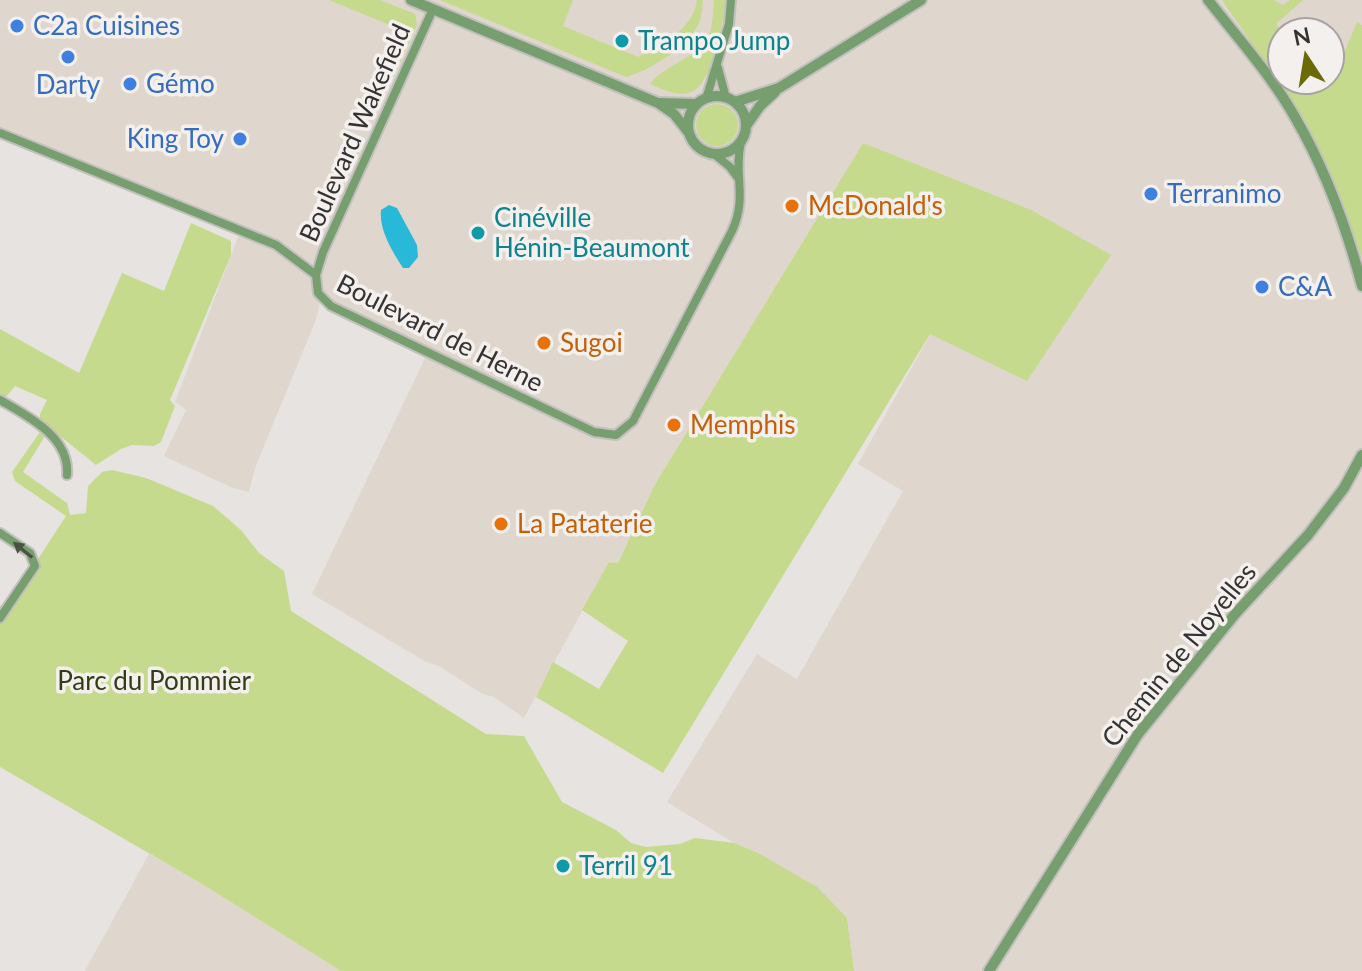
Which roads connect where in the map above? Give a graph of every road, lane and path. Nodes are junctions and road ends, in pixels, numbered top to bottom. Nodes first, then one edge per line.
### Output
1 (411, 0) edge
2 (731, 0) edge
3 (921, 0) edge
4 (1208, 0) edge
5 (433, 9) junction
6 (717, 63) junction
7 (779, 88) junction
8 (730, 100) junction
9 (702, 102) junction
10 (658, 103) junction
11 (746, 126) junction
12 (0, 133) edge
13 (689, 133) junction
14 (741, 142) junction
15 (714, 154) junction
16 (739, 180) junction
17 (316, 275) junction
18 (1362, 286) edge
19 (0, 400) edge
20 (1362, 455) edge
21 (67, 475) dead end
22 (0, 533) edge
23 (0, 618) edge
24 (989, 971) edge

1 - 5 street
2 - 6 street
3 - 7 street
4 - 18 street
5 - 10 street
5 - 17 street, Boulevard Wakefield
6 - 8 street
6 - 9 street
7 - 8 street
7 - 11 street
8 - 9 street
8 - 11 street
9 - 10 street
9 - 13 street
10 - 13 street
11 - 14 street
12 - 17 street, Boulevard de Herne
13 - 15 street
14 - 15 street
14 - 16 street, Boulevard de Herne
15 - 16 street
16 - 17 street, Boulevard de Herne
19 - 21 street
20 - 24 street, Chemin de Noyelles
23 -> 22 street

